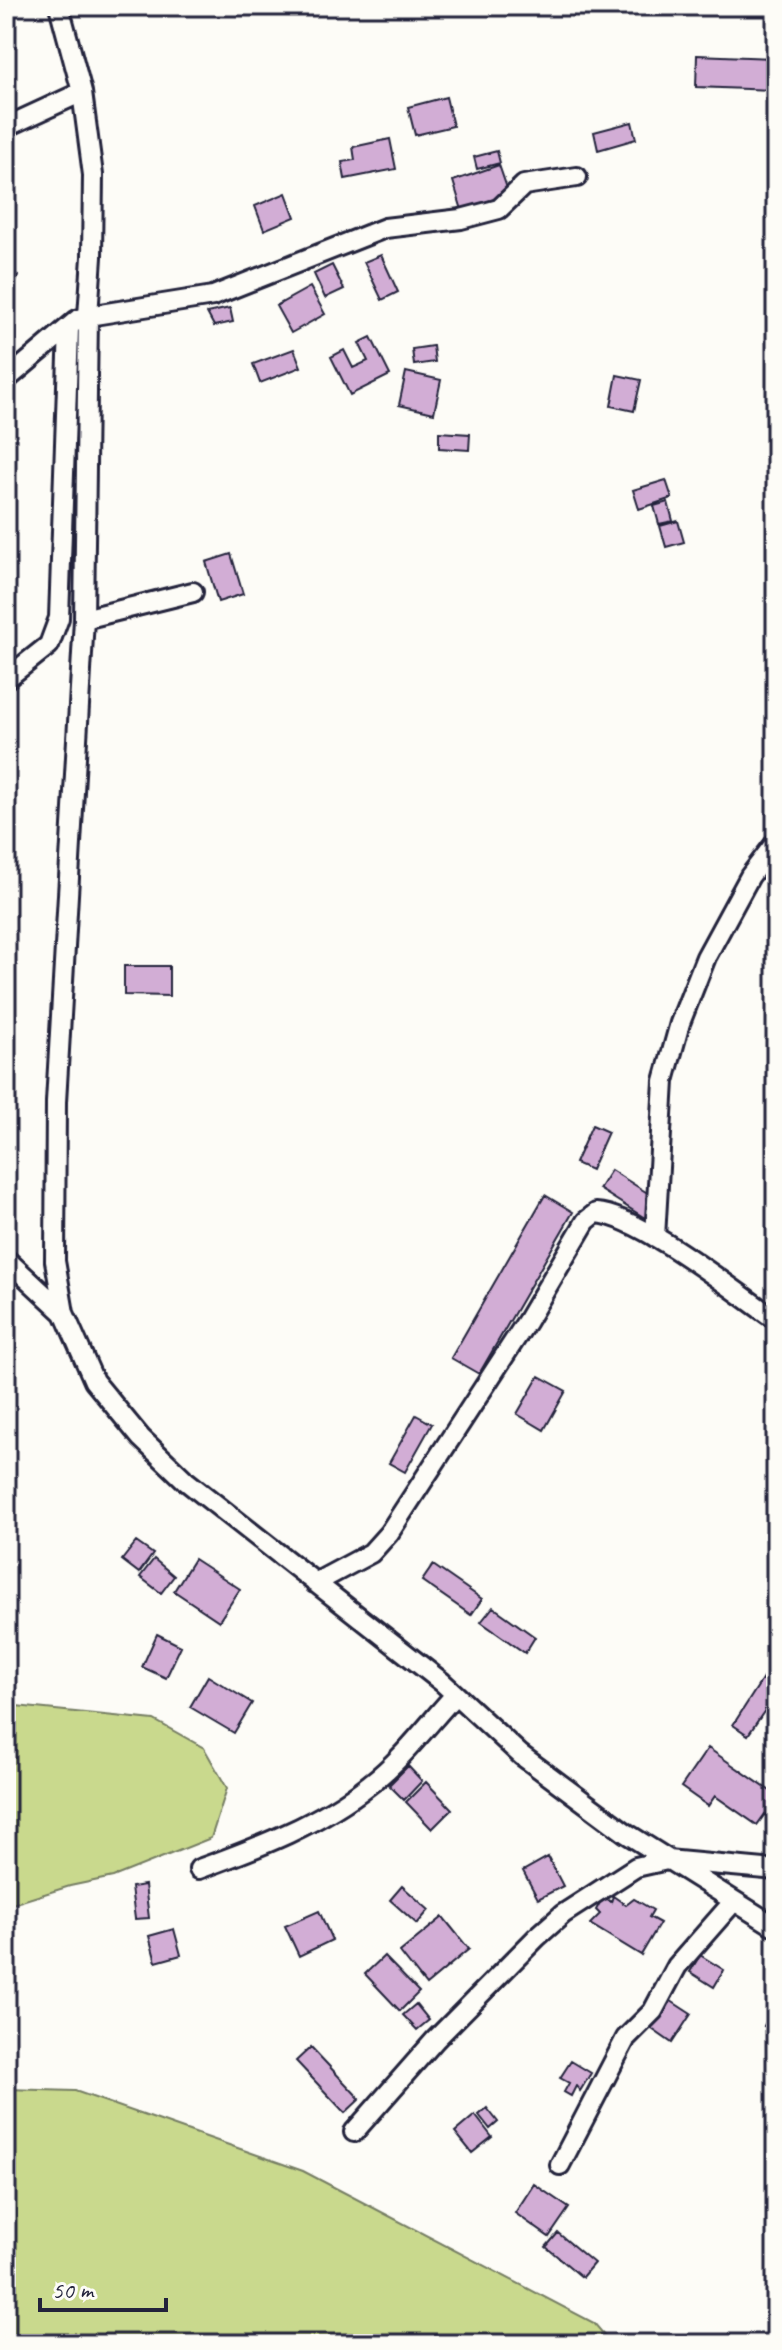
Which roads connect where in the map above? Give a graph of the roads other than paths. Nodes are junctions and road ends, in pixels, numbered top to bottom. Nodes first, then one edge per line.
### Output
1 (59, 6) edge
2 (82, 92) junction
3 (6, 127) edge
4 (577, 177) dead end
5 (88, 316) junction
6 (69, 328) junction
7 (6, 380) edge
8 (193, 592) dead end
9 (84, 619) junction
10 (6, 679) edge
11 (776, 842) edge
12 (655, 1237) junction
13 (6, 1259) edge
14 (64, 1313) junction
15 (776, 1320) edge
16 (315, 1583) junction
17 (455, 1695) junction
18 (667, 1860) junction
19 (199, 1869) dead end
20 (776, 1870) edge
21 (734, 1901) junction
22 (776, 1927) edge
23 (354, 2132) dead end
24 (560, 2165) dead end

1 - 2 street
2 - 3 street
2 - 5 street
4 - 5 street
5 - 6 street
5 - 9 street
6 - 7 street
6 - 10 street
8 - 9 street
9 - 14 street
11 - 12 street
12 - 15 street
12 - 16 street
13 - 14 street
14 - 16 street
16 - 17 street
17 - 18 street
17 - 19 street
18 - 20 street
18 - 21 street
18 - 23 street
21 - 22 street
21 - 24 street

